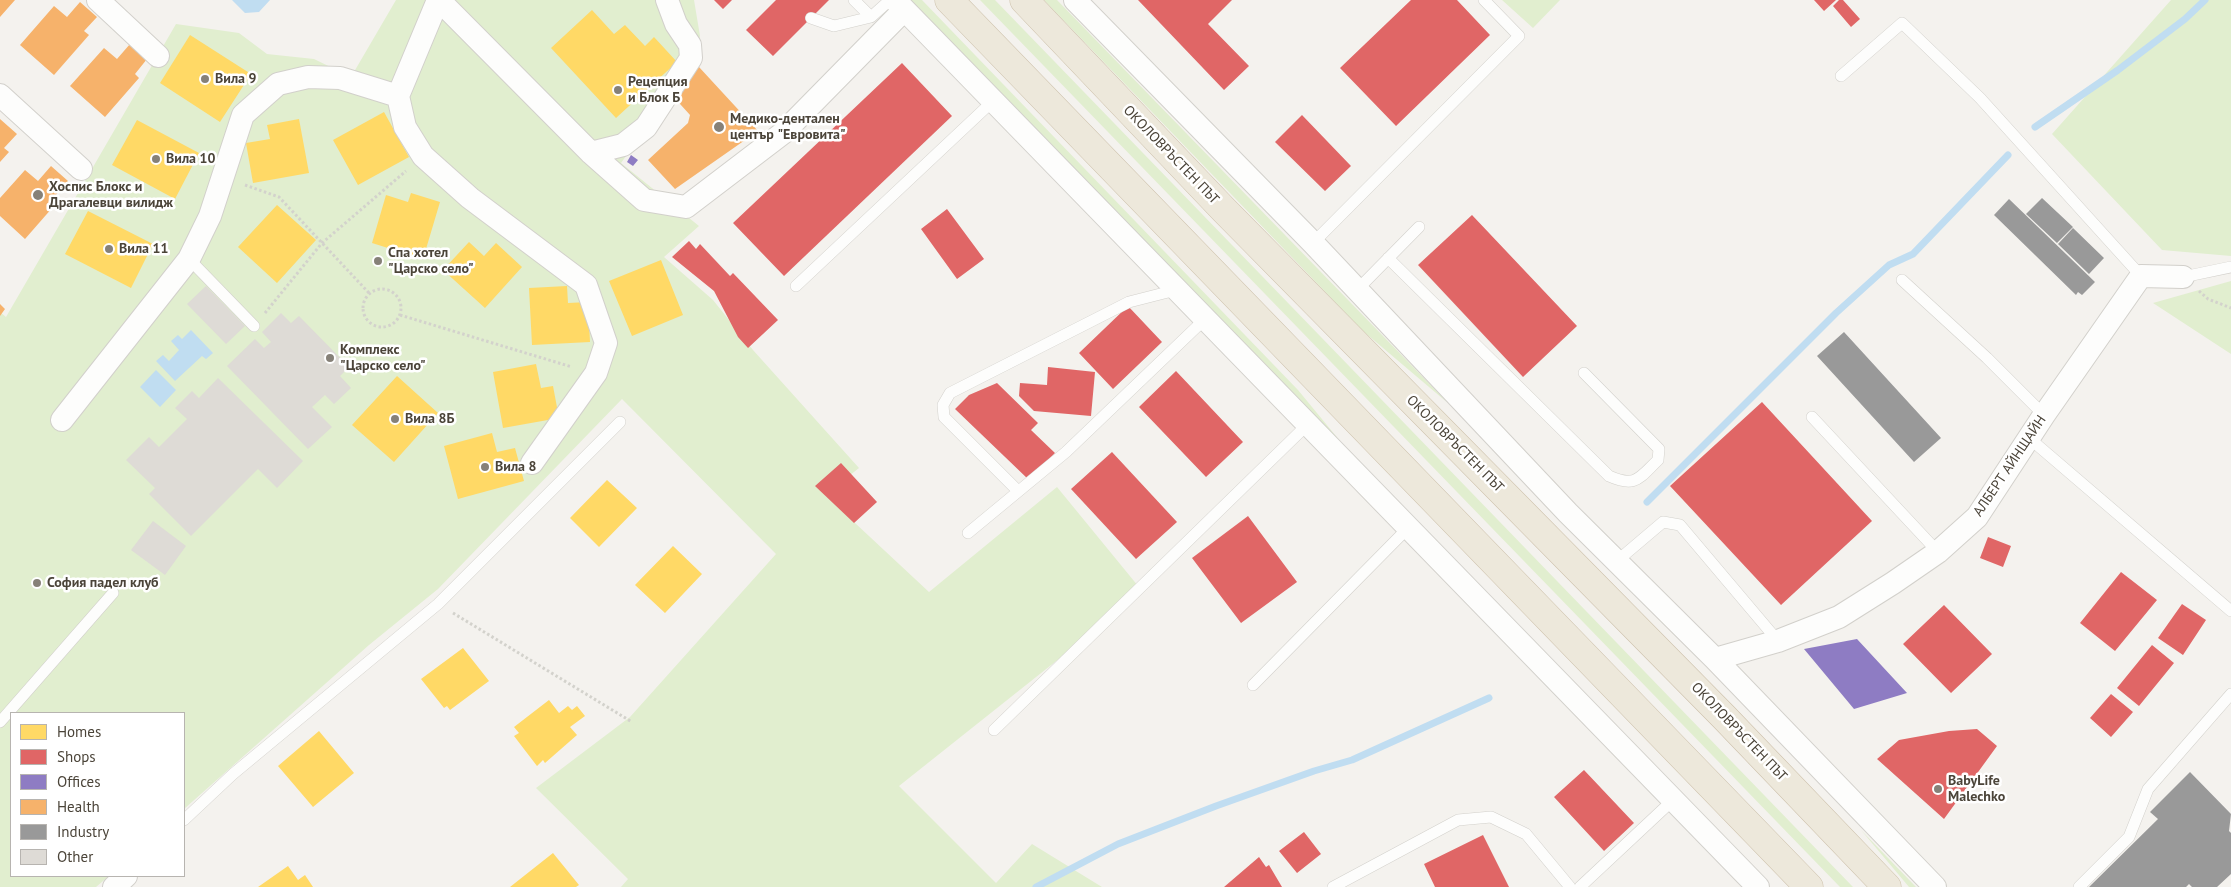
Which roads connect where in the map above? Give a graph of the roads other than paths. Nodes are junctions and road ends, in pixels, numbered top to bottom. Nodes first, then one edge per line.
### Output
1 (98, 0) edge
2 (438, 0) edge
3 (667, 0) edge
4 (854, 0) edge
5 (949, 0) edge
6 (1024, 0) edge
7 (1075, 0) edge
8 (1484, 0) edge
9 (896, 3) edge
10 (811, 18) dead end
11 (871, 18) junction
12 (158, 56) dead end
13 (1842, 76) dead end
14 (0, 95) edge
15 (398, 96) junction
16 (993, 101) junction
17 (591, 153) junction
18 (81, 168) dead end
19 (1419, 227) dead end
20 (1313, 243) junction
21 (1388, 258) junction
22 (189, 259) junction
23 (2231, 267) edge
24 (2142, 276) junction
25 (2182, 277) joint
26 (1902, 280) dead end
27 (796, 286) dead end
28 (1176, 290) junction
29 (1357, 290) junction
30 (1205, 320) junction
31 (254, 326) road end
32 (1584, 373) dead end
33 (2044, 415) junction
34 (1812, 417) dead end
35 (62, 420) dead end
36 (620, 422) dead end
37 (1307, 426) junction
38 (2029, 438) junction
39 (532, 463) dead end
40 (1018, 492) junction
41 (1408, 528) junction
42 (968, 533) dead end
43 (1938, 552) junction
44 (1617, 562) junction
45 (114, 592) dead end
46 (2231, 611) edge
47 (1778, 641) junction
48 (1715, 659) junction
49 (1254, 685) dead end
50 (2231, 694) edge
51 (0, 722) edge
52 (994, 730) dead end
53 (1673, 800) junction
54 (185, 819) edge
55 (125, 877) edge
56 (114, 887) edge
57 (1334, 887) edge
58 (1570, 887) edge
59 (1580, 887) edge
60 (1758, 887) edge
61 (1809, 887) edge
62 (1887, 887) edge
63 (1934, 887) edge
64 (2079, 887) edge

1 - 12 street
2 - 15 street
2 - 17 street
3 - 17 street
4 - 11 lane
5 - 61 highway
6 - 62 highway, ОКОЛОВРЪСТЕН ПЪТ
7 - 20 street
8 - 20 lane
9 - 11 lane
9 - 16 street
9 - 17 street
10 - 11 lane
13 - 24 lane
14 - 18 street
15 - 22 street
15 - 39 street
16 - 27 lane
16 - 28 street
19 - 21 lane
20 - 29 street
21 - 29 lane
21 - 32 lane
22 - 31 lane
22 - 35 street
23 - 25 lane
24 - 25 street
24 - 33 street, АЛБЕРТ АЙНЩАЙН
26 - 33 lane
28 - 30 street
28 - 40 lane
29 - 44 street
30 - 37 street
30 - 40 lane
33 - 38 street, АЛБЕРТ АЙНЩАЙН
34 - 43 lane
36 - 54 lane
37 - 41 street
37 - 52 lane
38 - 43 street, АЛБЕРТ АЙНЩАЙН
38 - 46 lane
40 - 42 lane
41 - 49 lane
41 - 53 street
43 - 47 street, АЛБЕРТ АЙНЩАЙН
44 - 47 lane
44 - 48 street
45 - 51 lane
47 - 48 street, АЛБЕРТ АЙНЩАЙН
48 - 63 street
50 - 64 lane
53 - 59 lane
53 - 60 street
55 - 56 street
57 - 58 lane

